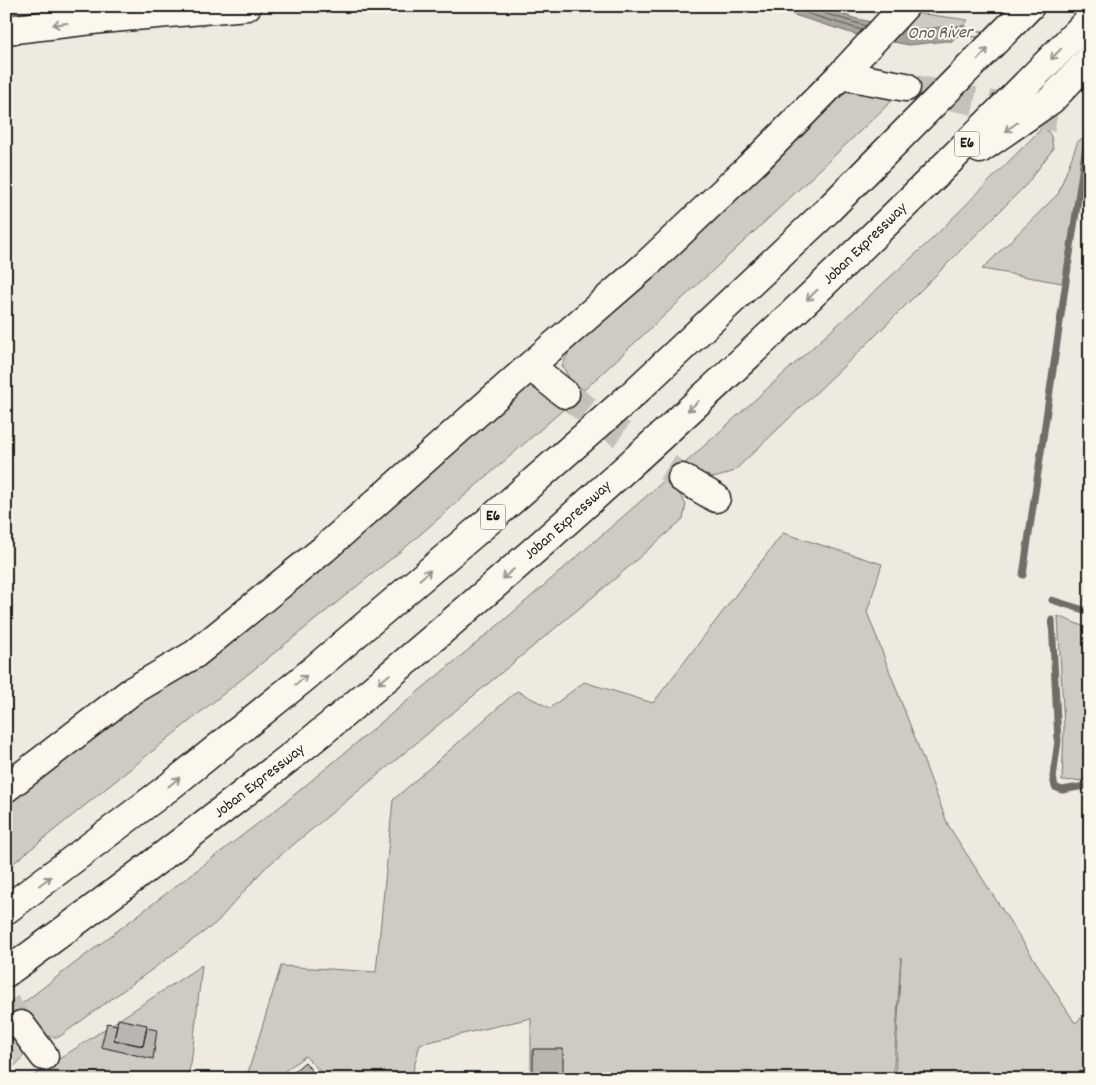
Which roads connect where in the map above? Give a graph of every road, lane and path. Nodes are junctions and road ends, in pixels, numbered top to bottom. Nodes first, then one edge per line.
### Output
1 (247, 6) edge
2 (1030, 6) edge
3 (903, 9) edge
4 (1090, 19) edge
5 (6, 30) edge
6 (1090, 59) edge
7 (842, 75) junction
8 (906, 87) tunnel mouth
9 (923, 189) junction
10 (530, 366) junction
11 (565, 394) tunnel mouth
12 (682, 478) tunnel mouth
13 (716, 498) dead end
14 (6, 788) edge
15 (6, 910) edge
16 (6, 973) edge
17 (21, 1025) tunnel mouth
18 (44, 1056) dead end

1 -> 5 main road
15 -> 2 main road, E6
3 - 7 main road
4 -> 9 main road, Joban Expressway / E6
6 -> 9 main road
7 - 8 main road
7 - 10 main road
9 -> 16 main road, Joban Expressway / E6
10 - 11 main road
10 - 14 main road
12 - 13 main road
17 - 18 main road

